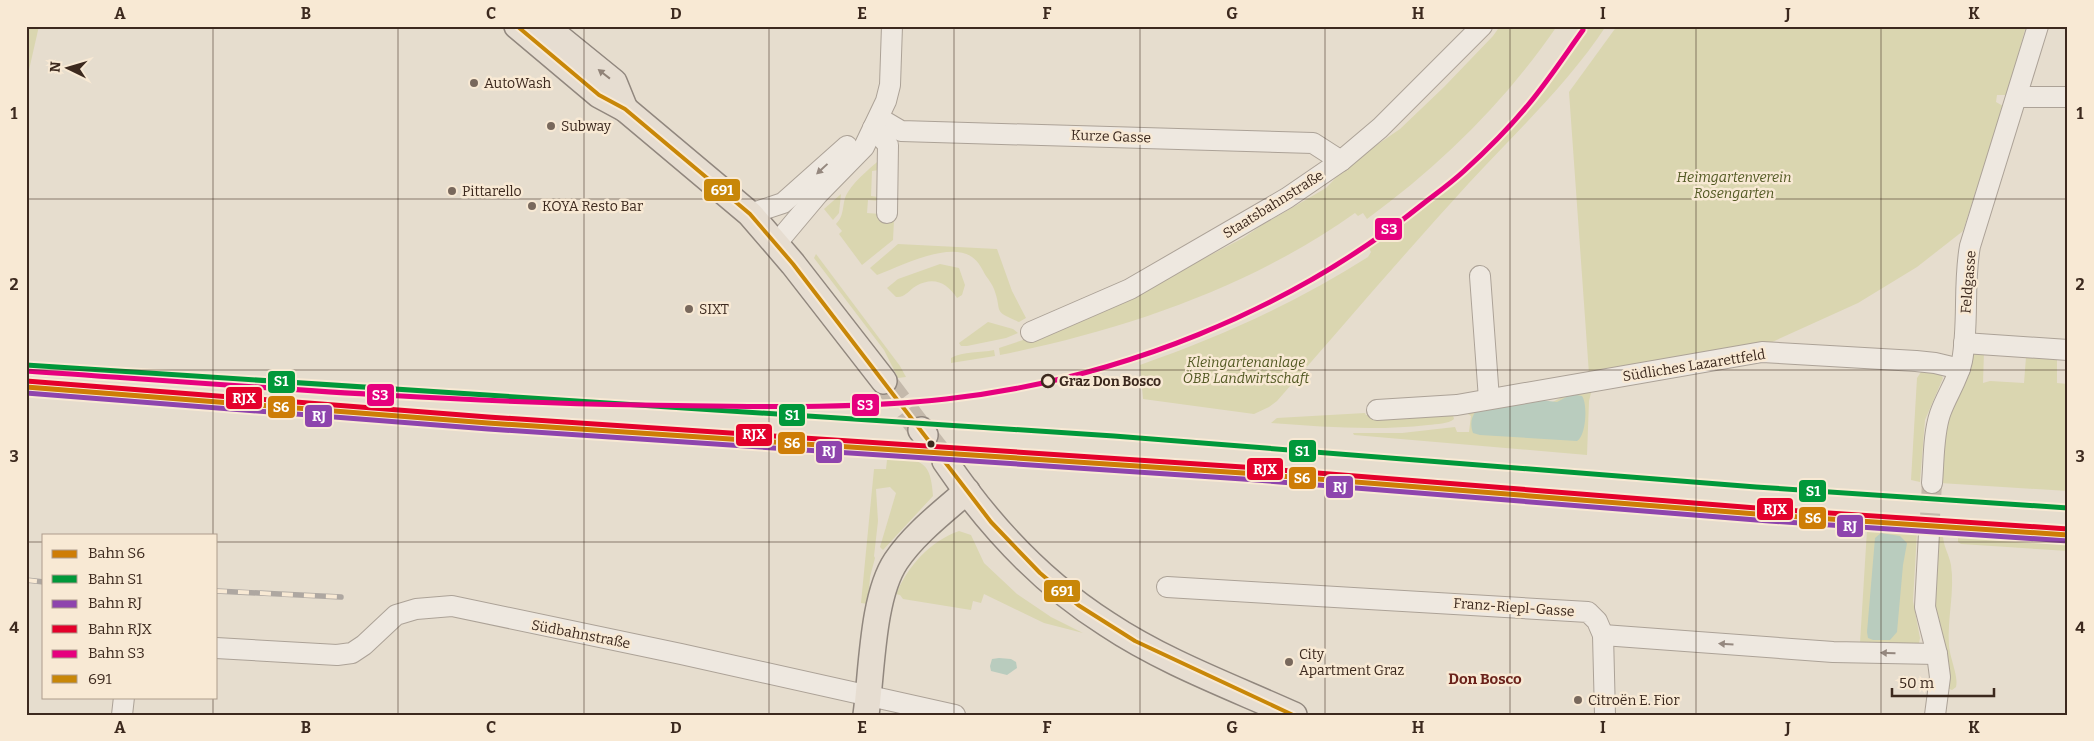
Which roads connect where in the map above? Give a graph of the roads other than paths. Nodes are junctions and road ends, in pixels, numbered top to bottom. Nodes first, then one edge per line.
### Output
1 (517, 26) edge
2 (545, 26) edge
3 (892, 26) edge
4 (1482, 26) edge
5 (2038, 26) edge
6 (2017, 97) junction
7 (2068, 97) edge
8 (625, 109) junction
9 (876, 123) junction
10 (1341, 161) junction
11 (887, 213) dead end
12 (750, 214) junction
13 (776, 244) junction
14 (1480, 276) dead end
15 (1031, 332) dead end
16 (1964, 343) junction
17 (2068, 350) edge
18 (1960, 369) junction
19 (884, 381) tunnel mouth
20 (1489, 399) junction
21 (1377, 410) dead end
22 (945, 461) tunnel mouth
23 (1932, 483) tunnel mouth
24 (967, 491) junction
25 (1929, 533) tunnel mouth
26 (1167, 587) dead end
27 (1603, 635) junction
28 (218, 648) edge
29 (1937, 654) junction
30 (124, 698) edge
31 (867, 705) edge
32 (122, 715) edge
33 (955, 715) edge
34 (1294, 715) edge
35 (1605, 715) edge
36 (1935, 715) edge

1 - 8 main road
8 -> 2 main road
3 - 9 street
4 - 10 street, Staatsbahnstraße
5 - 6 street, Feldgasse
6 - 7 street
6 - 16 street, Feldgasse
8 - 12 main road
9 - 10 street, Kurze Gasse
9 - 11 street
9 -> 12 street
9 - 13 street
10 - 15 street, Staatsbahnstraße
12 - 13 main road
13 - 19 main road
14 - 20 street
16 - 17 street
16 - 18 street, Feldgasse
18 - 20 street, Südliches Lazarettfeld
18 - 23 street, Feldgasse
20 - 21 street, Südliches Lazarettfeld
22 - 24 main road
24 - 31 main road
24 - 34 main road
25 - 29 street
26 - 27 street, Franz-Riepl-Gasse
29 -> 27 street
27 - 35 street
28 - 31 street, Südbahnstraße
29 - 36 street
30 - 32 street
31 - 33 street, Südbahnstraße

